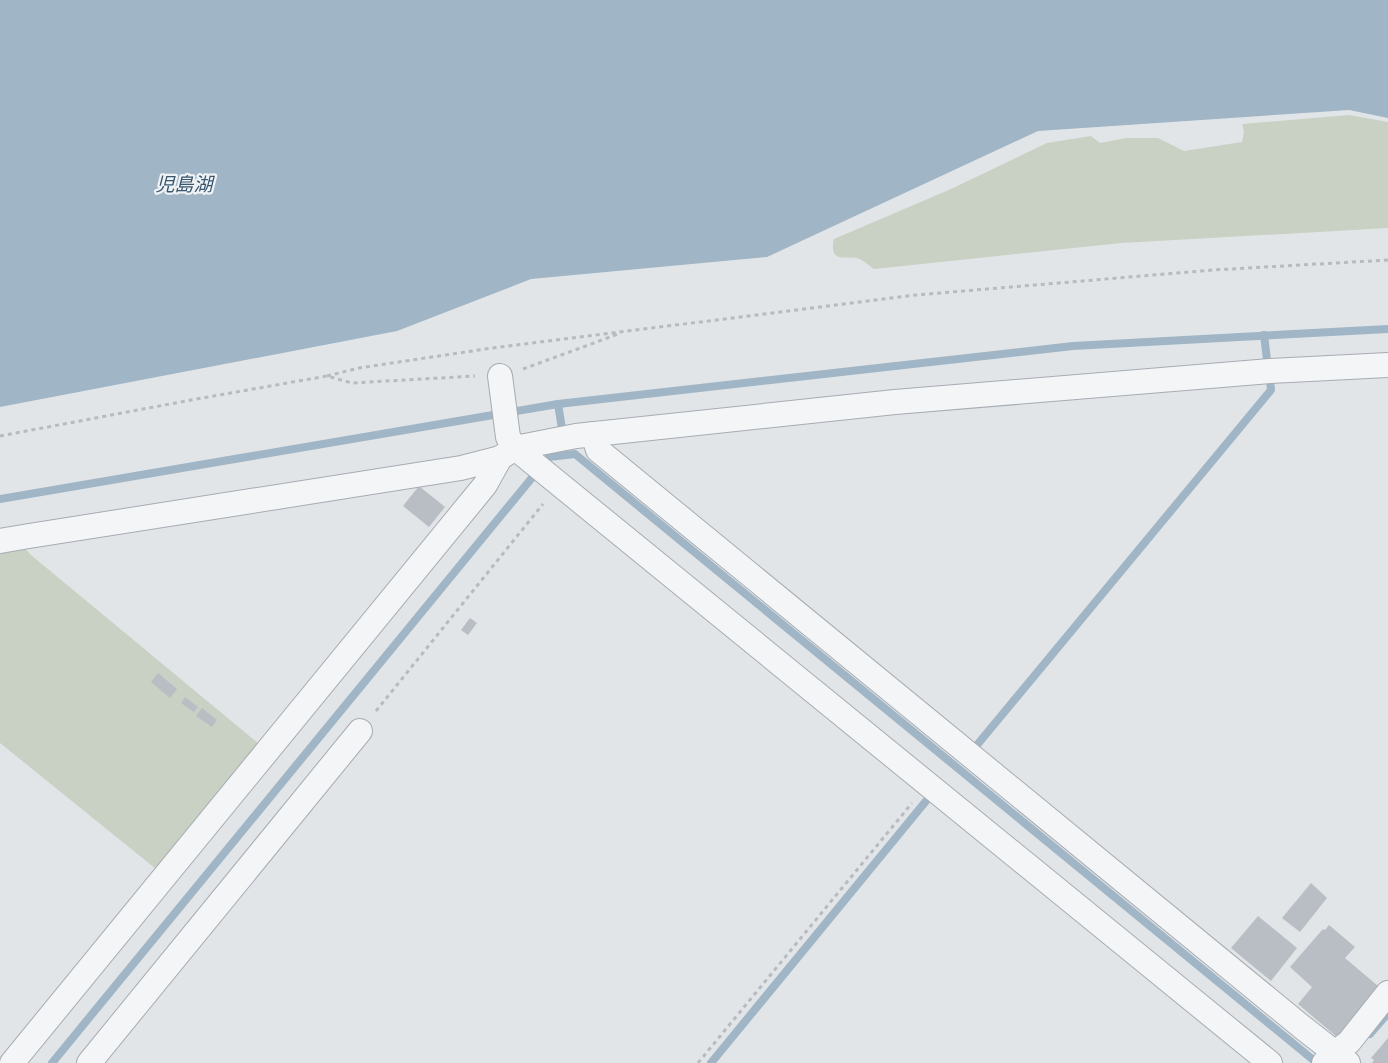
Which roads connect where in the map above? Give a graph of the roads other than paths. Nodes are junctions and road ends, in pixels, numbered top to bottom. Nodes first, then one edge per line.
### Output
1 (1388, 365) edge
2 (500, 384) road end
3 (585, 435) junction
4 (527, 460) junction
5 (0, 541) edge
6 (360, 731) road end
7 (1388, 993) edge
8 (1336, 1059) edge
9 (12, 1063) edge
10 (89, 1063) edge
11 (1270, 1063) edge

1 - 3 street
2 - 4 street
3 - 4 street
3 - 8 street
4 - 5 street
4 - 9 street
4 - 11 street
6 - 10 street
7 - 8 street

